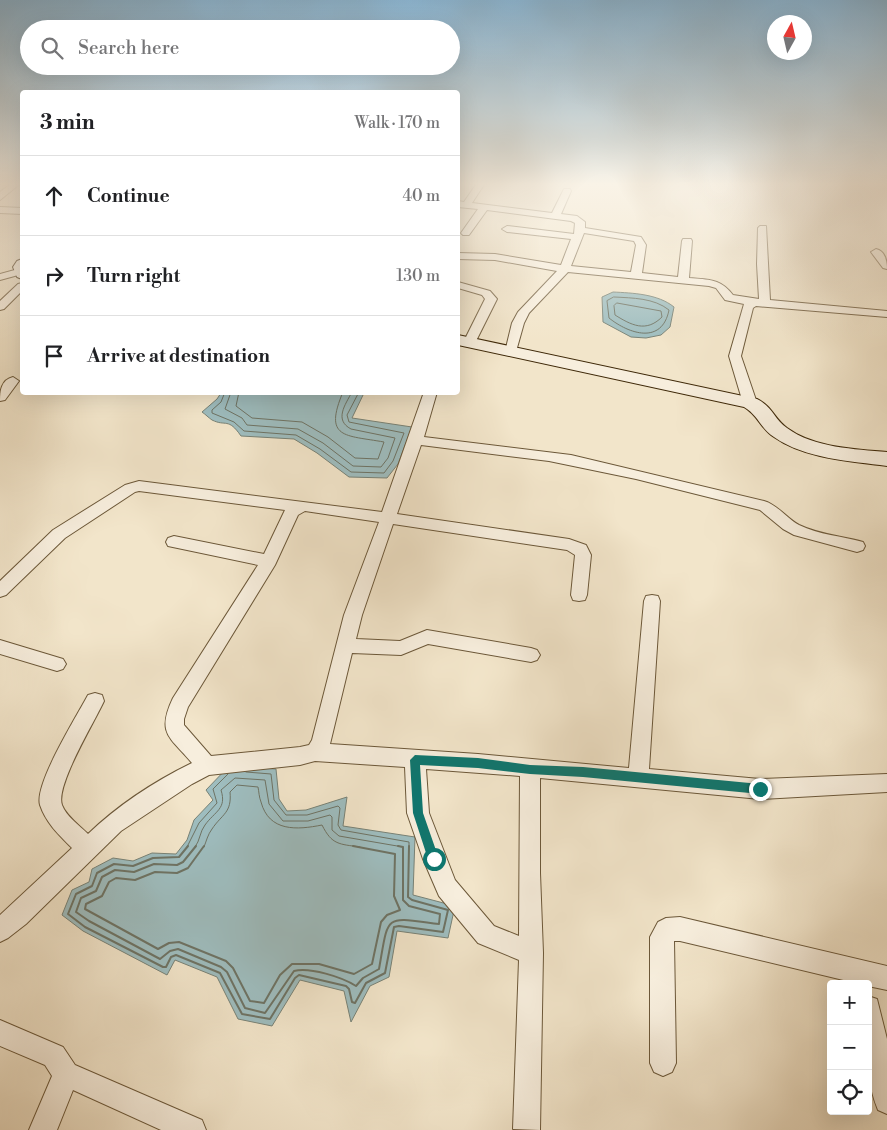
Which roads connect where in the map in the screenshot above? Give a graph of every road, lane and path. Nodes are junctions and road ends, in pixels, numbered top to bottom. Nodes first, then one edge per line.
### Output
1 (578, 236) edge
2 (606, 236) edge
3 (763, 236) edge
4 (688, 241) dead end
5 (876, 252) dead end
6 (460, 256) edge
7 (887, 266) edge
8 (565, 268) junction
9 (20, 274) edge
10 (636, 275) junction
11 (0, 277) edge
12 (20, 277) edge
13 (683, 280) junction
14 (460, 286) edge
15 (759, 303) junction
16 (0, 307) edge
17 (887, 314) edge
18 (463, 342) edge
19 (511, 352) junction
20 (13, 381) dead end
21 (429, 395) edge
22 (0, 397) edge
23 (750, 403) junction
24 (416, 440) junction
25 (887, 459) edge
26 (298, 507) junction
27 (388, 518) junction
28 (174, 542) dead end
29 (856, 546) dead end
30 (269, 561) junction
31 (0, 591) edge
32 (579, 595) dead end
33 (652, 601) dead end
34 (346, 646) junction
35 (0, 647) edge
36 (531, 655) dead end
37 (57, 664) dead end
38 (95, 701) dead end
39 (315, 752) junction
40 (415, 760) junction
41 (207, 766) junction
42 (530, 769) junction
43 (638, 778) junction
44 (887, 783) edge
45 (88, 849) junction
46 (0, 930) edge
47 (531, 953) junction
48 (862, 978) edge
49 (887, 978) edge
50 (871, 1025) edge
51 (0, 1032) edge
52 (663, 1063) dead end
53 (66, 1074) junction
54 (887, 1101) edge
55 (43, 1130) edge
56 (192, 1130) edge
57 (526, 1130) edge

1 - 8 street
2 - 10 street
3 - 15 street
4 - 13 street
5 - 7 street
6 - 8 street
8 - 10 street
8 - 19 street
9 - 11 street
10 - 13 street
12 - 16 street
13 - 15 street
14 - 18 street
15 - 17 street
15 - 23 street
18 - 19 main road
19 - 23 main road
20 - 22 street
21 - 24 street
23 - 25 main road
24 - 27 street
24 - 29 street
26 - 27 street
26 - 30 street
26 - 31 street
27 - 32 street
27 - 34 street
28 - 30 street
30 - 41 street
33 - 43 street
34 - 36 street
34 - 39 street
35 - 37 street
38 - 45 street
39 - 40 street
39 - 41 street
40 - 42 street
40 - 47 street
41 - 45 street
42 - 43 street
42 - 47 street
43 - 44 street
45 - 46 street
47 - 57 street
48 - 49 street
48 - 52 street
50 - 54 street
51 - 53 street
53 - 55 street
53 - 56 street

